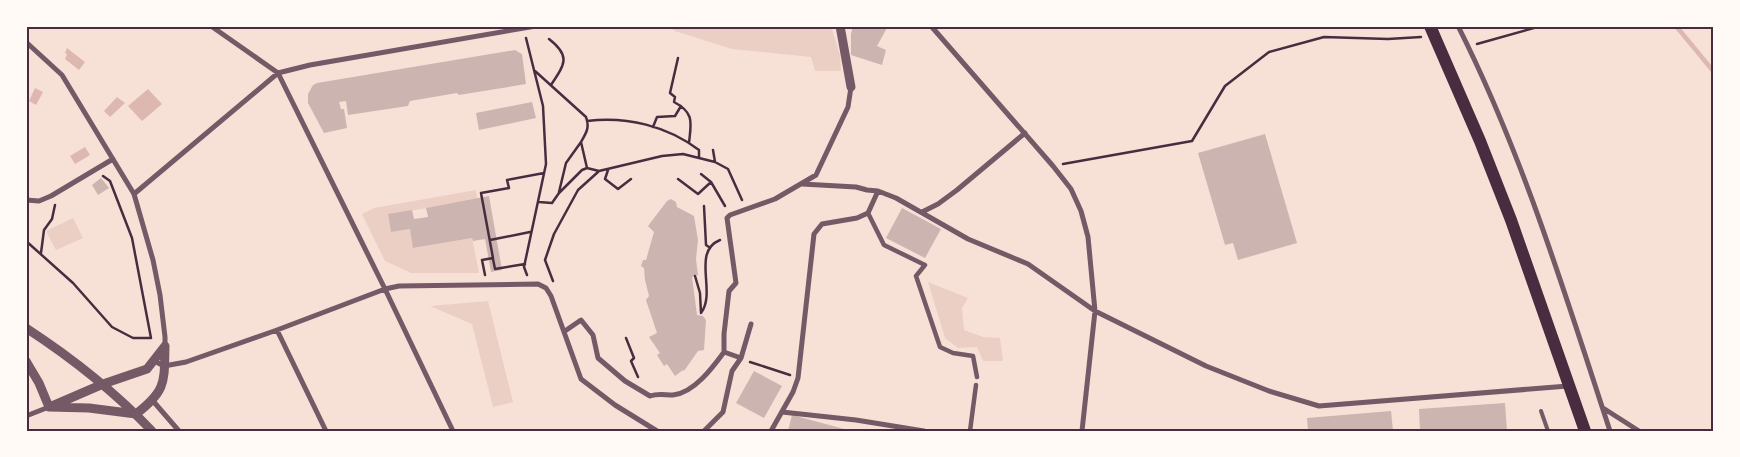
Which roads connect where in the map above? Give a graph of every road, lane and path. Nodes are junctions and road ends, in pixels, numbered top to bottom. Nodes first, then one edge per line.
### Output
1 (211, 26) edge
2 (536, 26) edge
3 (840, 26) edge
4 (930, 26) edge
5 (1458, 26) edge
6 (1541, 26) edge
7 (524, 28) edge
8 (1432, 32) edge
9 (548, 39) dead end
10 (26, 42) edge
11 (1468, 46) junction
12 (678, 58) dead end
13 (534, 70) junction
14 (278, 73) junction
15 (551, 85) junction
16 (851, 87) joint
17 (681, 106) junction
18 (587, 121) junction
19 (653, 127) junction
20 (1025, 133) junction
21 (581, 142) junction
22 (690, 143) junction
23 (713, 150) dead end
24 (699, 157) junction
25 (113, 159) junction
26 (715, 162) junction
27 (1054, 166) junction
28 (587, 168) junction
29 (608, 170) junction
30 (599, 171) junction
31 (544, 173) junction
32 (701, 174) dead end
33 (106, 177) dead end
34 (631, 179) dead end
35 (678, 179) dead end
36 (711, 182) junction
37 (802, 184) junction
38 (878, 191) junction
39 (559, 193) junction
40 (134, 194) junction
41 (26, 200) edge
42 (539, 202) junction
43 (55, 204) dead end
44 (724, 204) dead end
45 (704, 206) dead end
46 (747, 210) junction
47 (922, 212) junction
48 (868, 213) junction
49 (531, 232) junction
50 (729, 236) junction
51 (490, 240) junction
52 (26, 241) edge
53 (709, 247) junction
54 (41, 253) junction
55 (493, 258) junction
56 (525, 264) junction
57 (485, 275) dead end
58 (527, 275) dead end
59 (696, 276) dead end
60 (555, 285) dead end
61 (385, 289) junction
62 (1095, 311) junction
63 (751, 324) dead end
64 (26, 328) edge
65 (277, 330) junction
66 (565, 331) junction
67 (626, 338) dead end
68 (165, 346) junction
69 (724, 352) junction
70 (741, 358) junction
71 (155, 360) junction
72 (26, 361) edge
73 (164, 366) junction
74 (636, 372) dead end
75 (977, 377) dead end
76 (798, 378) junction
77 (103, 384) junction
78 (976, 385) dead end
79 (1570, 386) junction
80 (153, 401) junction
81 (49, 407) junction
82 (1603, 407) junction
83 (1541, 411) dead end
84 (782, 412) junction
85 (136, 414) junction
86 (26, 416) edge
87 (152, 431) edge
88 (179, 431) edge
89 (326, 431) edge
90 (453, 431) edge
91 (657, 431) edge
92 (704, 431) edge
93 (771, 431) edge
94 (924, 431) edge
95 (970, 431) edge
96 (1082, 431) edge
97 (1548, 431) edge
98 (1586, 431) edge
99 (1610, 431) edge
100 (1639, 431) edge

1 - 14 street
2 - 7 street
3 - 16 street
4 - 20 street
5 - 11 street
6 - 11 path
7 - 13 path
7 - 14 street
8 - 27 path
8 - 79 main road
9 - 15 path
10 - 25 street
11 - 82 street
12 - 17 path
13 - 15 path
13 - 31 path
14 - 40 street
14 - 61 street
15 - 18 path
16 - 37 street
17 - 19 path
17 - 22 path
18 - 19 path
18 - 21 path
19 - 22 path
20 - 27 street
20 - 47 street
21 - 28 path
21 - 39 path
22 - 24 path
23 - 26 path
24 - 26 path
24 - 29 path
25 - 40 street
25 - 41 street
26 - 46 path
27 - 62 street
28 - 30 path
28 - 39 path
29 - 30 path
29 - 34 path
30 - 60 path
31 - 42 path
31 - 51 path
32 - 36 path
33 - 54 path
35 - 36 path
36 - 44 path
37 - 38 street
37 - 46 street
38 - 47 street
38 - 48 street
39 - 42 path
40 - 68 street
42 - 49 path
43 - 54 path
45 - 53 path
46 - 50 street
47 - 62 street
48 - 75 street
48 - 76 street
49 - 51 path
49 - 56 path
50 - 53 path
50 - 69 street
51 - 55 path
52 - 54 path
53 - 59 path
55 - 56 path
55 - 57 path
56 - 58 path
61 - 65 street
61 - 66 street
61 - 90 street
62 - 79 street
62 - 96 street
63 - 70 street
64 - 77 street
65 - 73 street
65 - 89 street
66 - 69 street
66 - 91 street
67 - 74 path
68 - 71 street
68 - 73 street
69 - 70 street
70 - 76 path
70 - 92 street
71 - 73 street
71 - 77 street
72 - 81 street
73 - 80 street
76 - 84 street
77 - 81 street
77 - 85 street
78 - 95 street
79 - 98 main road
80 - 85 street
80 - 88 street
81 - 85 street
81 - 86 street
82 - 99 street
82 - 100 street
83 - 97 lane
84 - 93 street
84 - 94 street
85 - 87 street

